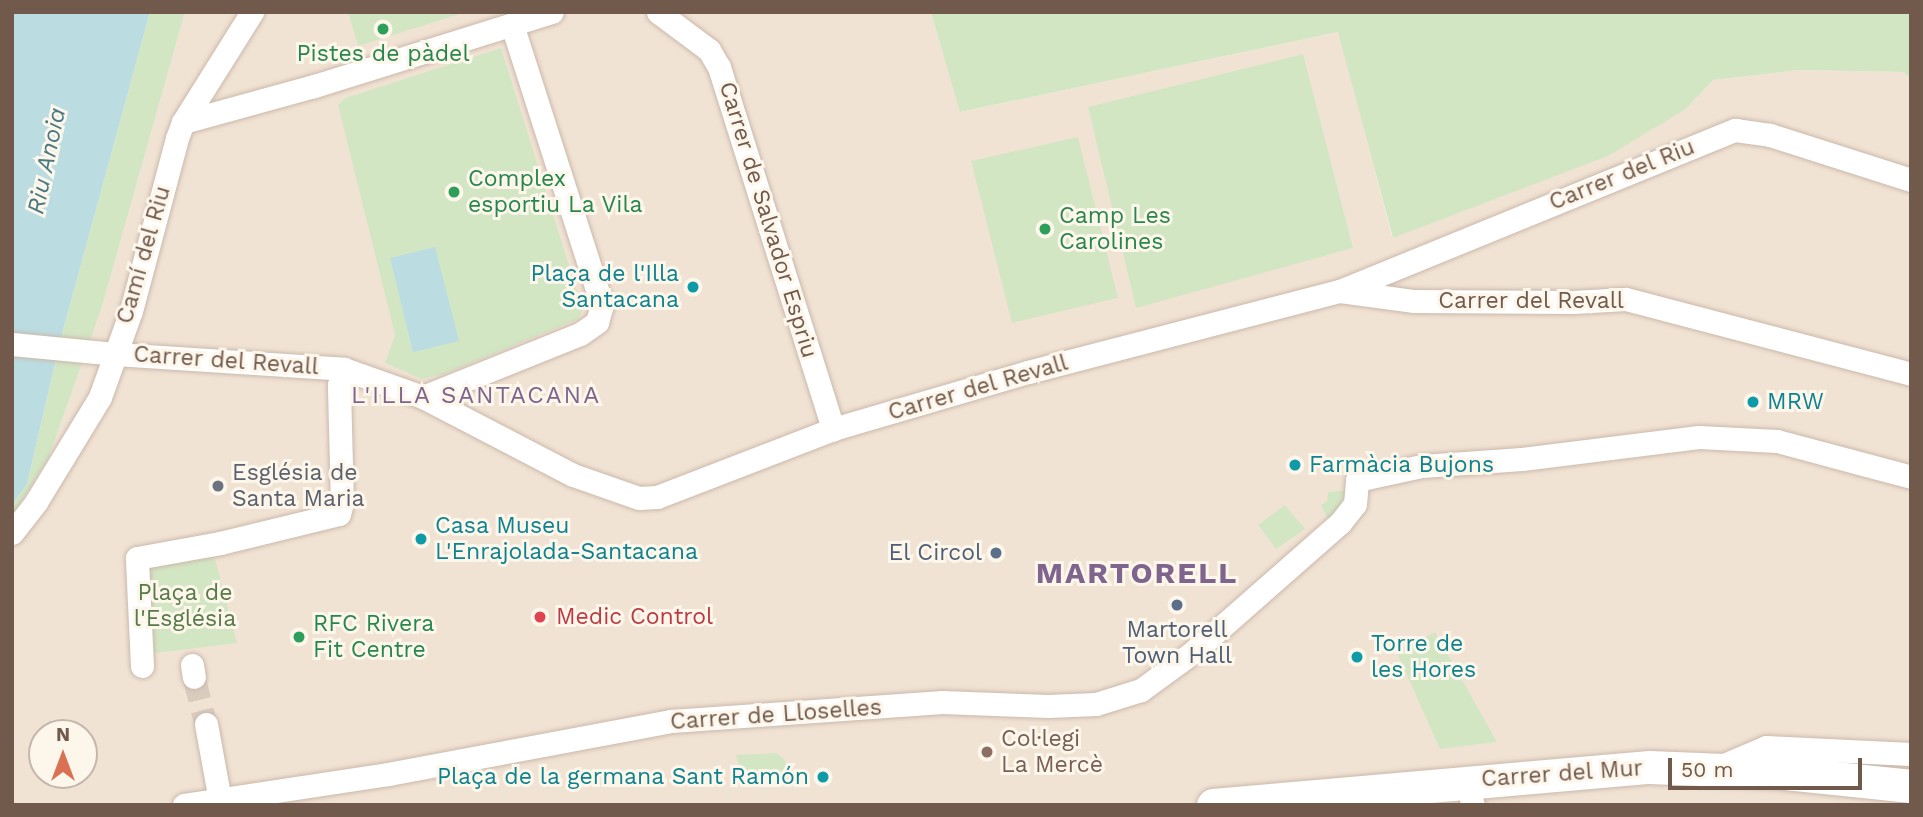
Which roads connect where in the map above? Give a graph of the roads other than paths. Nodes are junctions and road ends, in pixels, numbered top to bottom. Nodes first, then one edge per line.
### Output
1 (252, 12) edge
2 (552, 12) edge
3 (659, 12) edge
4 (512, 24) junction
5 (183, 122) junction
6 (1911, 180) edge
7 (1340, 291) junction
8 (12, 344) edge
9 (115, 354) junction
10 (344, 369) junction
11 (1911, 374) edge
12 (423, 397) junction
13 (833, 429) junction
14 (1911, 477) edge
15 (36, 502) junction
16 (12, 533) edge
17 (12, 552) edge
18 (142, 666) dead end
19 (206, 724) tunnel mouth
20 (1911, 754) edge
21 (1716, 768) junction
22 (1911, 786) edge
23 (1469, 793) edge
24 (220, 800) junction
25 (1282, 801) edge
26 (184, 805) edge
27 (1213, 805) edge

1 - 5 street, Camí del Riu
2 - 4 street
3 - 13 street, Carrer de Salvador Espriu
4 - 5 street
4 - 12 street
5 - 9 street, Camí del Riu
6 - 7 street, Carrer del Riu
7 - 11 street, Carrer del Revall
7 - 13 street, Carrer del Revall
8 - 9 street, Carrer del Revall
9 - 10 street, Carrer del Revall
9 - 15 street, Camí del Riu
10 - 12 street, Carrer del Revall
10 - 18 street
12 - 13 street, Carrer del Revall
14 - 24 street, Carrer de Lloselles
15 - 16 street, Camí del Riu
15 - 17 street
19 - 24 street
20 - 21 street
21 - 22 main road, Carrer del Mur
21 - 23 main road, Carrer del Mur
23 - 25 main road, Carrer del Mur
24 - 26 street, Carrer de Lloselles
25 - 27 main road, Carrer del Mur

